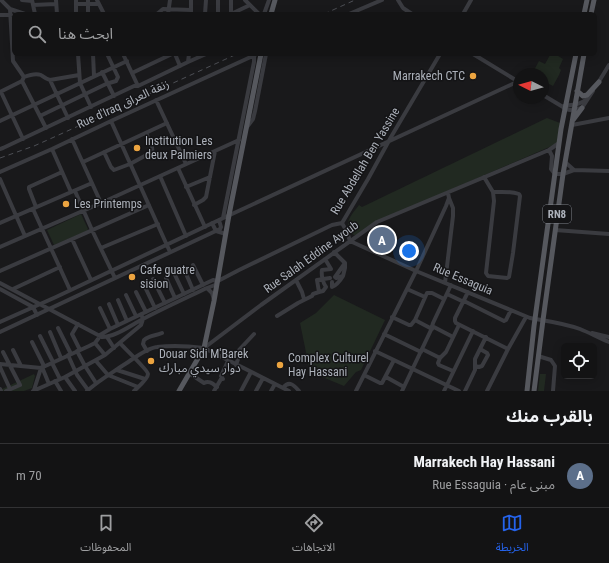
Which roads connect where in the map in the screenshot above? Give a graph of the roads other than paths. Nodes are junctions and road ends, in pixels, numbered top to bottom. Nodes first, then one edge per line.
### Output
1 (1, 0) edge
2 (22, 0) edge
3 (170, 0) edge
4 (191, 0) edge
5 (206, 0) edge
6 (218, 0) edge
7 (231, 0) edge
8 (245, 0) edge
9 (269, 0) edge
10 (275, 0) edge
11 (382, 0) edge
12 (398, 0) edge
13 (471, 0) edge
14 (587, 0) edge
15 (594, 0) edge
16 (32, 2) edge
17 (56, 2) edge
18 (76, 2) edge
19 (88, 2) edge
20 (98, 3) edge
21 (250, 5) junction
22 (10, 9) junction
23 (19, 12) edge
24 (34, 12) edge
25 (57, 12) edge
26 (103, 12) edge
27 (159, 12) edge
28 (168, 12) edge
29 (191, 12) edge
30 (205, 12) edge
31 (218, 12) edge
32 (231, 12) edge
33 (235, 12) edge
34 (257, 12) edge
35 (265, 12) edge
36 (272, 12) edge
37 (354, 12) edge
38 (409, 12) edge
39 (464, 12) edge
40 (584, 12) edge
41 (591, 12) edge
42 (0, 15) edge
43 (11, 15) junction
44 (12, 38) edge
45 (13, 56) edge
46 (78, 56) edge
47 (92, 56) edge
48 (108, 56) dead end
49 (124, 56) edge
50 (169, 56) edge
51 (174, 56) edge
52 (189, 56) edge
53 (202, 56) edge
54 (253, 56) edge
55 (255, 56) edge
56 (261, 56) edge
57 (266, 56) edge
58 (439, 56) edge
59 (476, 56) edge
60 (576, 56) edge
61 (584, 56) edge
62 (127, 61) junction
63 (188, 62) junction
64 (180, 66) junction
65 (609, 66) edge
66 (114, 67) junction
67 (102, 72) junction
68 (132, 73) junction
69 (79, 75) junction
70 (94, 76) junction
71 (513, 77) edge
72 (23, 79) junction
73 (50, 80) junction
74 (598, 82) junction
75 (80, 83) junction
76 (108, 84) junction
77 (513, 84) edge
78 (138, 86) junction
79 (577, 91) junction
80 (0, 92) edge
81 (57, 94) junction
82 (591, 94) junction
83 (85, 95) junction
84 (114, 96) junction
85 (549, 98) edge
86 (156, 100) junction
87 (34, 104) junction
88 (63, 106) junction
89 (91, 107) junction
90 (565, 107) junction
91 (575, 107) junction
92 (582, 108) junction
93 (12, 116) junction
94 (40, 116) junction
95 (68, 118) junction
96 (609, 118) edge
97 (0, 121) edge
98 (111, 121) junction
99 (167, 123) junction
100 (572, 123) junction
101 (247, 127) junction
102 (46, 128) junction
103 (146, 133) junction
104 (23, 139) junction
105 (72, 139) junction
106 (239, 140) junction
107 (387, 143) junction
108 (560, 143) junction
109 (121, 144) junction
110 (0, 149) edge
111 (52, 149) junction
112 (549, 150) junction
113 (215, 151) junction
114 (104, 152) junction
115 (83, 162) junction
116 (565, 162) junction
117 (130, 164) junction
118 (186, 164) junction
119 (178, 168) junction
120 (574, 170) junction
121 (609, 171) edge
122 (0, 172) edge
123 (62, 172) junction
124 (555, 174) junction
125 (563, 174) junction
126 (160, 176) junction
127 (210, 177) junction
128 (484, 177) junction
129 (0, 179) edge
130 (92, 183) junction
131 (140, 185) junction
132 (186, 187) junction
133 (73, 191) junction
134 (493, 192) junction
135 (448, 193) junction
136 (449, 198) junction
137 (101, 203) junction
138 (149, 205) junction
139 (194, 205) junction
140 (34, 208) junction
141 (84, 210) junction
142 (16, 216) junction
143 (229, 216) junction
144 (221, 219) junction
145 (0, 223) edge
146 (342, 223) junction
147 (158, 224) junction
148 (212, 224) junction
149 (42, 228) junction
150 (204, 228) junction
151 (92, 230) junction
152 (555, 230) junction
153 (216, 231) junction
154 (194, 232) junction
155 (226, 234) junction
156 (609, 234) edge
157 (25, 236) junction
158 (186, 236) junction
159 (206, 236) junction
160 (72, 239) junction
161 (197, 240) junction
162 (175, 241) junction
163 (350, 241) junction
164 (188, 244) junction
165 (167, 245) junction
166 (0, 247) edge
167 (51, 248) junction
168 (101, 248) junction
169 (178, 248) junction
170 (158, 249) junction
171 (170, 252) junction
172 (334, 252) junction
173 (148, 254) junction
174 (161, 257) junction
175 (139, 258) junction
176 (325, 259) junction
177 (152, 261) junction
178 (130, 262) junction
179 (345, 263) junction
180 (192, 264) dead end
181 (142, 265) junction
182 (60, 267) junction
183 (120, 267) junction
184 (184, 269) dead end
185 (133, 270) junction
186 (416, 270) junction
187 (0, 271) edge
188 (111, 271) junction
189 (174, 273) dead end
190 (124, 274) junction
191 (102, 275) junction
192 (343, 276) junction
193 (115, 278) junction
194 (166, 278) dead end
195 (188, 278) junction
196 (153, 279) dead end
197 (323, 279) junction
198 (333, 279) junction
199 (92, 280) junction
200 (296, 280) junction
201 (218, 281) junction
202 (0, 283) edge
203 (105, 283) junction
204 (179, 283) junction
205 (445, 283) junction
206 (84, 284) junction
207 (202, 285) junction
208 (450, 286) junction
209 (96, 287) junction
210 (145, 287) dead end
211 (326, 287) junction
212 (332, 287) junction
213 (207, 288) junction
214 (0, 289) edge
215 (13, 289) junction
216 (406, 289) junction
217 (193, 290) junction
218 (87, 291) junction
219 (5, 292) junction
220 (68, 292) junction
221 (136, 292) dead end
222 (319, 292) junction
223 (468, 292) junction
224 (0, 294) edge
225 (184, 294) junction
226 (446, 294) junction
227 (126, 295) dead end
228 (56, 297) junction
229 (425, 297) junction
230 (175, 298) junction
231 (304, 299) junction
232 (444, 299) junction
233 (69, 300) junction
234 (118, 300) dead end
235 (214, 301) junction
236 (464, 302) junction
237 (165, 303) junction
238 (40, 304) junction
239 (60, 304) junction
240 (109, 304) dead end
241 (33, 307) junction
242 (100, 308) dead end
243 (154, 308) junction
244 (50, 309) junction
245 (511, 310) junction
246 (24, 311) junction
247 (146, 312) junction
248 (15, 315) junction
249 (37, 315) junction
250 (136, 316) junction
251 (277, 316) dead end
252 (142, 317) junction
253 (392, 317) junction
254 (526, 317) junction
255 (7, 319) junction
256 (28, 319) junction
257 (535, 319) junction
258 (127, 320) junction
259 (414, 320) junction
260 (543, 320) junction
261 (0, 322) edge
262 (19, 324) junction
263 (78, 324) junction
264 (459, 324) junction
265 (118, 325) junction
266 (11, 327) junction
267 (432, 327) junction
268 (58, 328) dead end
269 (110, 329) junction
270 (0, 331) edge
271 (473, 331) junction
272 (50, 332) dead end
273 (117, 333) junction
274 (162, 333) dead end
275 (589, 333) junction
276 (254, 334) dead end
277 (384, 334) junction
278 (40, 336) dead end
279 (454, 336) junction
280 (107, 337) junction
281 (486, 337) junction
282 (609, 337) edge
283 (98, 338) junction
284 (32, 342) dead end
285 (121, 342) junction
286 (609, 342) edge
287 (114, 348) junction
288 (204, 348) junction
289 (480, 349) junction
290 (508, 349) junction
291 (14, 350) dead end
292 (376, 350) junction
293 (421, 350) junction
294 (78, 351) junction
295 (147, 351) junction
296 (3, 352) dead end
297 (70, 355) junction
298 (105, 355) junction
299 (538, 356) junction
300 (62, 358) junction
301 (134, 358) junction
302 (440, 358) junction
303 (394, 360) junction
304 (96, 361) junction
305 (228, 361) junction
306 (52, 363) junction
307 (10, 365) junction
308 (236, 365) junction
309 (0, 366) edge
310 (21, 366) junction
311 (84, 366) junction
312 (475, 366) junction
313 (42, 367) junction
314 (412, 369) junction
315 (117, 370) junction
316 (75, 371) junction
317 (453, 371) junction
318 (251, 372) junction
319 (189, 373) junction
320 (108, 375) junction
321 (364, 376) junction
322 (65, 377) junction
323 (386, 377) junction
324 (263, 378) junction
325 (60, 379) junction
326 (145, 379) junction
327 (55, 381) junction
328 (96, 383) junction
329 (275, 384) junction
330 (46, 385) junction
331 (447, 386) junction
332 (138, 387) junction
333 (283, 388) junction
334 (216, 389) edge
335 (403, 389) edge
336 (8, 390) edge
337 (87, 390) edge
338 (34, 391) edge
339 (47, 391) edge
340 (61, 391) edge
341 (75, 391) edge
342 (134, 391) edge
343 (179, 391) edge
344 (241, 391) edge
345 (256, 391) edge
346 (271, 391) edge
347 (289, 391) edge
348 (299, 391) edge
349 (356, 391) edge
350 (444, 391) edge
351 (459, 391) edge
352 (465, 391) edge
353 (487, 391) edge
354 (527, 391) edge
355 (534, 391) edge
356 (553, 391) edge

1 - 22 street
2 - 16 street
3 - 28 street
4 - 29 street
5 - 30 street
6 - 31 street
7 - 32 street
8 - 21 street
9 - 35 street
10 - 36 main road
11 - 37 street
12 - 38 street
13 - 39 street
14 - 40 main road
15 - 41 main road
16 - 17 street
16 - 24 street
17 - 25 street
18 - 19 street
19 - 20 street
20 - 26 street
21 - 33 street
21 - 34 street
22 - 23 street
22 - 43 street
27 - 28 street
28 - 29 street
42 - 43 street
43 - 44 street
45 - 72 street
46 - 69 street
47 - 70 street
48 - 66 street
49 - 62 street
50 - 68 street
51 - 64 street
52 - 63 street
53 - 63 street
54 - 86 street, Rue d'Iraq زنقة العراق
55 - 106 street, Rue d'Iraq زنقة العراق
56 - 101 main road
57 - 101 street
58 - 107 street, Rue Abdellah Ben Yassine
59 - 71 street
60 - 90 main road, RN8
61 - 79 main road, RN8
62 - 66 street
62 - 68 street
63 - 64 street
64 - 78 street
65 - 74 street
66 - 67 street
66 - 76 street
67 - 70 street
67 - 76 street
68 - 78 street
69 - 73 street
69 - 75 street
70 - 75 street
72 - 73 street
72 - 80 street
72 - 87 street
73 - 81 street
74 - 79 main road
74 - 82 street
75 - 81 street
75 - 83 street
76 - 83 street
76 - 84 street
77 - 107 street
78 - 84 street
79 - 91 main road, RN8
80 - 93 street
81 - 87 street
81 - 88 street
82 - 91 street
82 - 92 street
83 - 88 street
83 - 89 street
84 - 89 street
85 - 90 street
86 - 98 street, Rue d'Iraq زنقة العراق
86 - 99 street
87 - 93 street
87 - 94 street
88 - 94 street
88 - 95 street
89 - 95 street
90 - 91 street
90 - 108 main road, RN8
91 - 92 street
91 - 100 main road, RN8
92 - 100 main road
93 - 97 street
93 - 104 street
94 - 102 street
95 - 102 street
96 - 100 street
98 - 105 street, Rue d'Iraq زنقة العراق
98 - 109 street
99 - 103 street
99 - 118 street
100 - 116 main road, RN8
101 - 143 main road
102 - 104 street
103 - 109 street
103 - 117 street
104 - 110 street
105 - 111 street, Rue d'Iraq زنقة العراق
105 - 115 street
106 - 113 street
106 - 144 street
107 - 143 street
107 - 146 street, Rue Abdellah Ben Yassine
108 - 112 street, Rue Salah Eddine Ayoub
108 - 124 main road, RN8
109 - 114 street
109 - 117 street
111 - 122 street, Rue d'Iraq زنقة العراق
111 - 123 street
112 - 124 street
112 - 128 street, Rue Salah Eddine Ayoub
113 - 118 street
113 - 127 street
114 - 115 street
114 - 117 street
115 - 130 street
116 - 120 street
116 - 125 main road, RN8
117 - 131 street
118 - 119 street
119 - 126 street
119 - 132 street
120 - 121 street
120 - 125 street
123 - 133 street
123 - 140 street
124 - 125 street
124 - 257 main road, RN8
125 - 152 main road, RN8
126 - 131 street
126 - 158 street
127 - 132 street
127 - 139 street
128 - 134 street
128 - 135 street, Rue Salah Eddine Ayoub
129 - 142 street
130 - 133 street
130 - 137 street
131 - 137 street
131 - 138 street
132 - 139 street
133 - 140 street
133 - 141 street
134 - 134 street
135 - 136 street
135 - 163 street, Rue Salah Eddine Ayoub
136 - 186 street
136 - 205 street
137 - 141 street
138 - 147 street
138 - 151 street
139 - 150 street
140 - 142 street
140 - 149 street
141 - 149 street
141 - 151 street
142 - 145 street
142 - 157 street
143 - 144 street
143 - 155 main road
144 - 148 street
144 - 153 street
146 - 163 street
146 - 201 street, Rue Abdellah Ben Yassine
147 - 165 street
147 - 168 street
148 - 150 street
148 - 153 street
149 - 157 street
149 - 167 street
150 - 154 street
150 - 159 street
151 - 160 street
151 - 168 street
152 - 156 street
152 - 260 main road, RN8
153 - 155 street
153 - 159 street
154 - 158 street
154 - 161 street
155 - 201 main road
157 - 166 street
158 - 162 street
158 - 164 street
159 - 161 street
160 - 167 street
160 - 199 street
161 - 164 street
162 - 165 street
162 - 169 street
163 - 172 street, Rue Salah Eddine Ayoub
163 - 186 street, Rue Essaguia
164 - 169 street
165 - 170 street
165 - 171 street
167 - 182 street
167 - 187 street
168 - 188 street
169 - 171 street
170 - 173 street
170 - 174 street
171 - 174 street
172 - 176 street, Rue Salah Eddine Ayoub
172 - 179 street
173 - 175 street
173 - 177 street
174 - 177 street
175 - 178 street
175 - 181 street
176 - 197 street
176 - 200 street, Rue Salah Eddine Ayoub
177 - 181 street
178 - 183 street
178 - 185 street
179 - 192 street
179 - 198 street
180 - 207 street
181 - 185 street
182 - 215 street
182 - 220 street
183 - 188 street
183 - 190 street
184 - 195 street
185 - 190 street
186 - 205 street, Rue Essaguia
186 - 216 street
188 - 191 street
188 - 193 street
189 - 204 street
190 - 193 street
191 - 199 street
191 - 203 street
192 - 198 street
192 - 212 street
193 - 203 street
194 - 230 street
195 - 204 street
195 - 217 street
196 - 237 street
197 - 198 street
197 - 211 street
197 - 222 street
198 - 211 street
198 - 212 street
199 - 206 street
199 - 209 street
200 - 231 street
200 - 288 street, Rue Salah Eddine Ayoub
201 - 207 street
201 - 213 street
201 - 235 main road
202 - 215 street
203 - 209 street
204 - 225 street
205 - 208 street, Rue Essaguia
206 - 218 street
206 - 220 street
207 - 217 street
208 - 223 street, Rue Essaguia
208 - 226 street
209 - 218 street
210 - 243 street
211 - 212 street
211 - 222 street
213 - 235 street
213 - 252 street
214 - 219 street
215 - 238 street
216 - 229 street
216 - 253 street
217 - 225 street
218 - 233 street
219 - 224 street
219 - 241 street
220 - 228 street
220 - 233 street
221 - 247 street
222 - 231 street
223 - 236 street
223 - 245 street, Rue Essaguia
225 - 230 street
226 - 232 street
226 - 236 street
227 - 250 street
228 - 238 street
228 - 239 street
229 - 232 street
229 - 259 street
230 - 237 street
231 - 251 street
232 - 267 street
233 - 239 street
234 - 258 street
235 - 288 main road
236 - 245 street
236 - 264 street
237 - 243 street
238 - 241 street
238 - 244 street
239 - 244 street
240 - 265 street
241 - 246 street
241 - 249 street
242 - 269 street
243 - 247 street
244 - 249 street
244 - 263 street
245 - 254 street, Rue Essaguia
246 - 248 street
246 - 256 street
247 - 252 street
248 - 255 street
248 - 262 street
249 - 256 street
250 - 252 street
250 - 258 street
252 - 273 street
252 - 285 street
253 - 259 street
253 - 277 street
254 - 257 street, Rue Essaguia
254 - 290 street
255 - 261 street
255 - 266 street
256 - 262 street
257 - 260 street, Rue Essaguia
257 - 354 main road, RN8
258 - 265 street
259 - 267 street
260 - 275 street, Rue Essaguia
260 - 299 main road, RN8
262 - 266 street
263 - 283 street
263 - 294 street
264 - 271 street
264 - 279 street
265 - 269 street
266 - 270 street
267 - 279 street
267 - 293 street
268 - 297 street
269 - 283 street
271 - 281 street
271 - 317 street
272 - 300 street
273 - 280 street
273 - 285 street
274 - 295 street
275 - 282 street, Rue Essaguia
275 - 286 street, Rue Essaguia
276 - 308 street
277 - 292 street
277 - 293 street
278 - 306 street
279 - 302 street
280 - 283 street
280 - 287 street
281 - 289 street
281 - 290 street
283 - 294 street
283 - 298 street
284 - 313 street
285 - 287 street
285 - 301 street
287 - 298 street
288 - 295 street
288 - 305 street
288 - 319 main road
289 - 312 street
289 - 312 street
290 - 353 street
291 - 310 street
292 - 303 street
292 - 321 street
293 - 302 street
293 - 314 street
294 - 297 street
294 - 311 street
295 - 301 street
296 - 307 street
297 - 300 street
297 - 316 street
298 - 304 street
299 - 355 main road, RN8
299 - 356 street
300 - 306 street
301 - 315 street
301 - 326 street
302 - 317 street
303 - 314 street
303 - 323 street
304 - 311 street
304 - 320 street
305 - 308 street
305 - 334 street
306 - 313 street
306 - 325 street
307 - 309 street
307 - 310 street
307 - 336 street
308 - 318 street
309 - 336 street
310 - 313 street
311 - 316 street
311 - 328 street
312 - 352 street
313 - 330 street
313 - 338 street
314 - 331 street
314 - 335 street
315 - 320 street
315 - 326 street
316 - 322 street
316 - 337 street
317 - 331 street
318 - 324 street
318 - 344 street
319 - 334 street
319 - 343 main road
320 - 328 street
320 - 332 street
321 - 323 street
321 - 349 street
322 - 325 street
322 - 341 street
323 - 335 street
324 - 329 street
324 - 345 street
325 - 327 street
326 - 332 street
327 - 330 street
327 - 340 street
328 - 337 street
329 - 333 street
329 - 346 street
330 - 338 street
330 - 339 street
331 - 350 street
331 - 351 street
332 - 342 street
333 - 347 street
333 - 348 street

